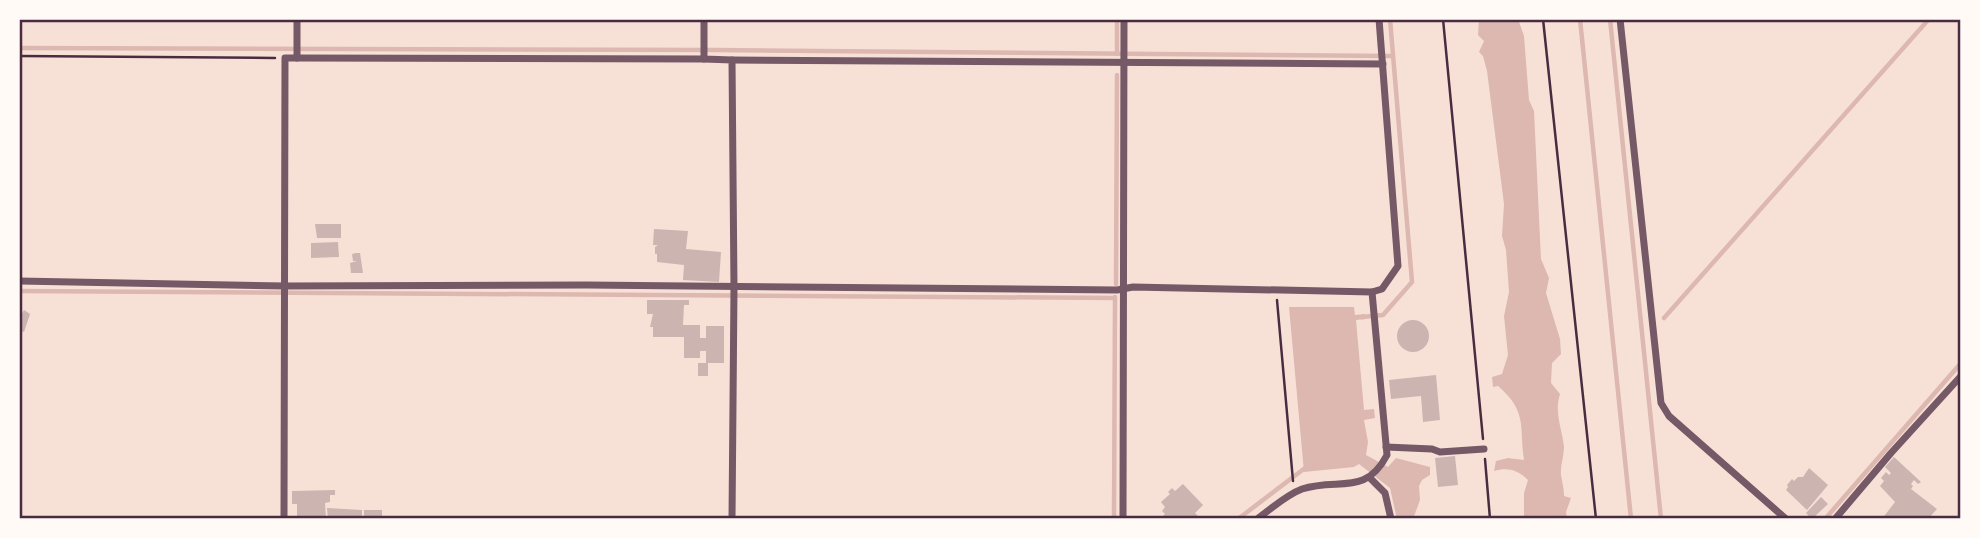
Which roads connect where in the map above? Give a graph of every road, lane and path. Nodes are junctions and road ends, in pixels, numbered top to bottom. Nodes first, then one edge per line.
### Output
1 (297, 19) edge
2 (704, 19) edge
3 (1124, 19) edge
4 (1379, 19) edge
5 (1443, 19) edge
6 (1543, 19) edge
7 (1620, 19) edge
8 (297, 52) junction
9 (704, 54) junction
10 (19, 57) edge
11 (1124, 57) junction
12 (285, 58) junction
13 (1382, 59) junction
14 (732, 60) junction
15 (19, 281) edge
16 (1124, 288) junction
17 (1276, 289) junction
18 (285, 290) junction
19 (1372, 292) junction
20 (734, 293) junction
21 (1961, 376) edge
22 (1386, 447) junction
23 (1484, 449) junction
24 (1371, 477) junction
25 (1294, 485) dead end
26 (284, 519) edge
27 (732, 519) edge
28 (1123, 519) edge
29 (1257, 519) edge
30 (1391, 519) edge
31 (1490, 519) edge
32 (1596, 519) edge
33 (1786, 519) edge
34 (1835, 519) edge

1 - 8 street
2 - 9 street
3 - 11 street
4 - 13 street
5 - 23 path
6 - 32 path
7 - 33 street
8 - 9 street
8 - 12 street
9 - 14 street
10 - 12 path
11 - 13 street
11 - 14 street
11 - 16 street
12 - 18 street
13 - 19 street
14 - 20 street
15 - 18 street
16 - 17 street
16 - 20 street
16 - 28 street
17 - 19 street
17 - 25 path
18 - 20 street
18 - 26 street
19 - 22 street
20 - 27 street
21 - 34 street
22 - 23 street
22 - 24 street
23 - 31 path
24 - 29 street
24 - 30 street

